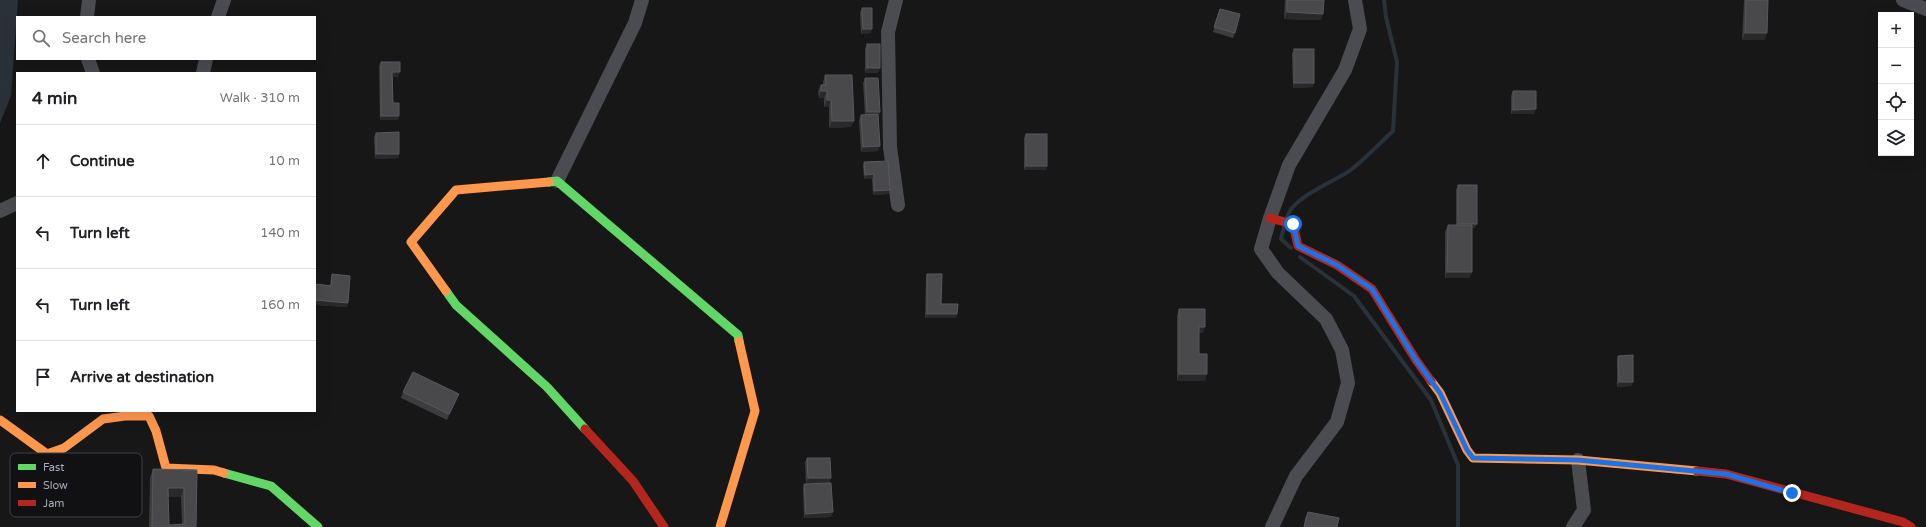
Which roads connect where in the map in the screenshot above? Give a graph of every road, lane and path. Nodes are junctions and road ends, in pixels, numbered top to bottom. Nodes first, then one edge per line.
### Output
1 (89, 0) edge
2 (224, 0) edge
3 (642, 0) edge
4 (896, 0) edge
5 (1355, 0) edge
6 (1903, 0) edge
7 (1926, 9) edge
8 (87, 16) edge
9 (218, 16) edge
10 (88, 60) edge
11 (206, 60) edge
12 (92, 72) edge
13 (203, 72) edge
14 (557, 181) junction
15 (16, 203) edge
16 (898, 205) dead end
17 (0, 211) edge
18 (1270, 218) junction
19 (0, 420) edge
20 (45, 453) edge
21 (49, 453) edge
22 (1578, 460) junction
23 (318, 527) edge
24 (664, 527) edge
25 (720, 527) edge
26 (1272, 527) edge
27 (1573, 527) edge
28 (1911, 527) edge

1 - 8 street
2 - 9 street
3 - 14 street
4 - 16 street
5 - 18 street
6 - 7 street
10 - 12 street
11 - 13 street
14 - 24 street
14 - 25 street
15 - 17 street
18 - 22 street
18 - 26 street
19 - 20 street
21 - 23 street
22 - 27 street
22 - 28 street

